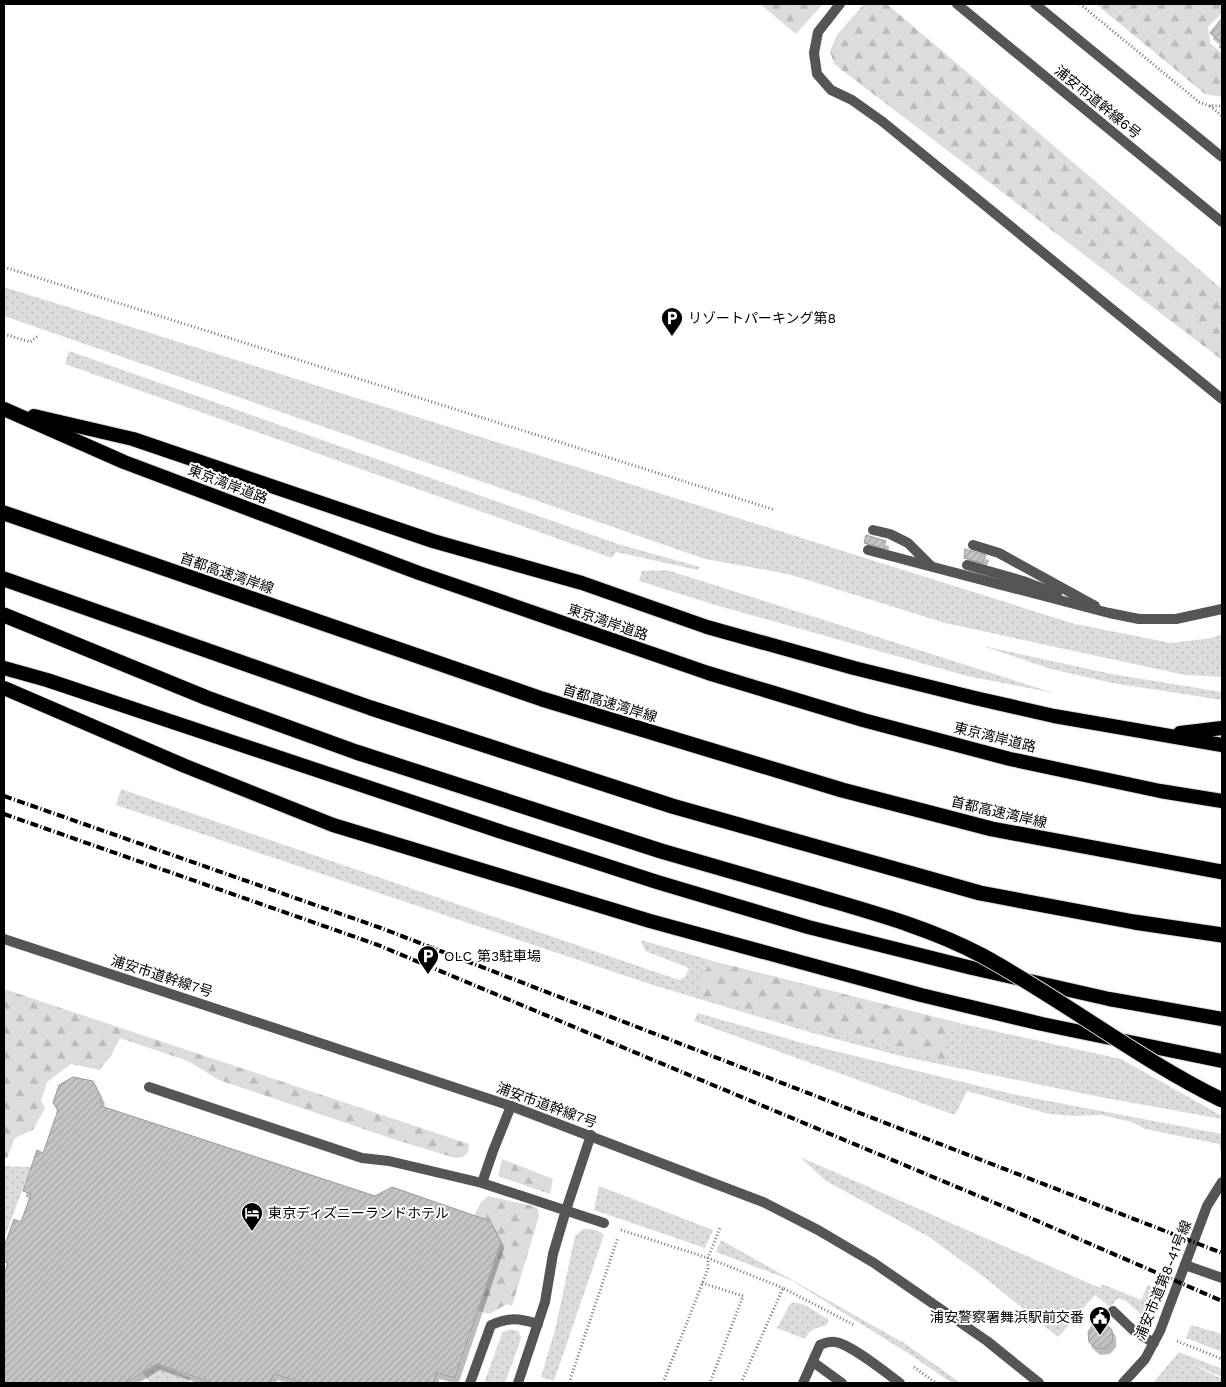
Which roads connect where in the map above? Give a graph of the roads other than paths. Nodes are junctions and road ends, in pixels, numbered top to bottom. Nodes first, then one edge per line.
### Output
1 (840, 4) edge
2 (957, 4) edge
3 (1035, 4) edge
4 (1220, 151) edge
5 (1222, 222) edge
6 (1222, 399) edge
7 (4, 409) edge
8 (4, 513) edge
9 (873, 530) dead end
10 (973, 545) dead end
11 (868, 550) dead end
12 (966, 565) dead end
13 (931, 567) junction
14 (4, 579) edge
15 (1222, 609) edge
16 (1109, 613) junction
17 (4, 615) edge
18 (4, 668) edge
19 (4, 688) edge
20 (1222, 728) edge
21 (1162, 735) junction
22 (1222, 744) edge
23 (1222, 801) edge
24 (1222, 872) edge
25 (1222, 935) edge
26 (4, 939) edge
27 (1222, 1019) edge
28 (1222, 1061) edge
29 (149, 1087) dead end
30 (1222, 1100) edge
31 (512, 1106) junction
32 (591, 1135) junction
33 (1222, 1182) edge
34 (482, 1183) junction
35 (566, 1210) junction
36 (604, 1223) dead end
37 (1185, 1265) junction
38 (1222, 1278) edge
39 (1113, 1311) dead end
40 (538, 1324) junction
41 (1154, 1343) junction
42 (813, 1362) junction
43 (470, 1383) edge
44 (519, 1383) edge
45 (803, 1383) edge
46 (842, 1383) edge
47 (900, 1383) edge
48 (1039, 1383) edge
49 (1123, 1383) edge

1 - 6 street
2 - 5 street, 浦安市道幹線6号
3 - 4 street
7 - 21 highway, 東京湾岸道路
7 - 23 highway, 東京湾岸道路
8 - 24 highway, 首都高速湾岸線
9 - 13 street
10 - 16 street
11 - 13 street
12 - 16 street
13 - 16 street
14 - 25 highway
15 - 16 street
17 - 30 highway, bridge
18 - 27 highway, bridge
19 - 28 highway
20 - 21 highway
21 - 22 highway, 東京湾岸道路
26 - 31 street, 浦安市道幹線7号
29 - 34 street
31 - 32 street, 浦安市道幹線7号
31 - 34 street
32 - 35 street
32 - 48 street, 浦安市道幹線7号
33 - 37 street, 浦安市道第8-41号線
34 - 35 street
35 - 36 street
35 - 40 street
37 - 38 street
37 - 41 street, 浦安市道第8-41号線
39 - 41 street
40 - 43 street
40 - 44 street
41 - 49 street, 浦安市道第8-41号線
42 - 45 street
42 - 46 street
42 - 47 street

